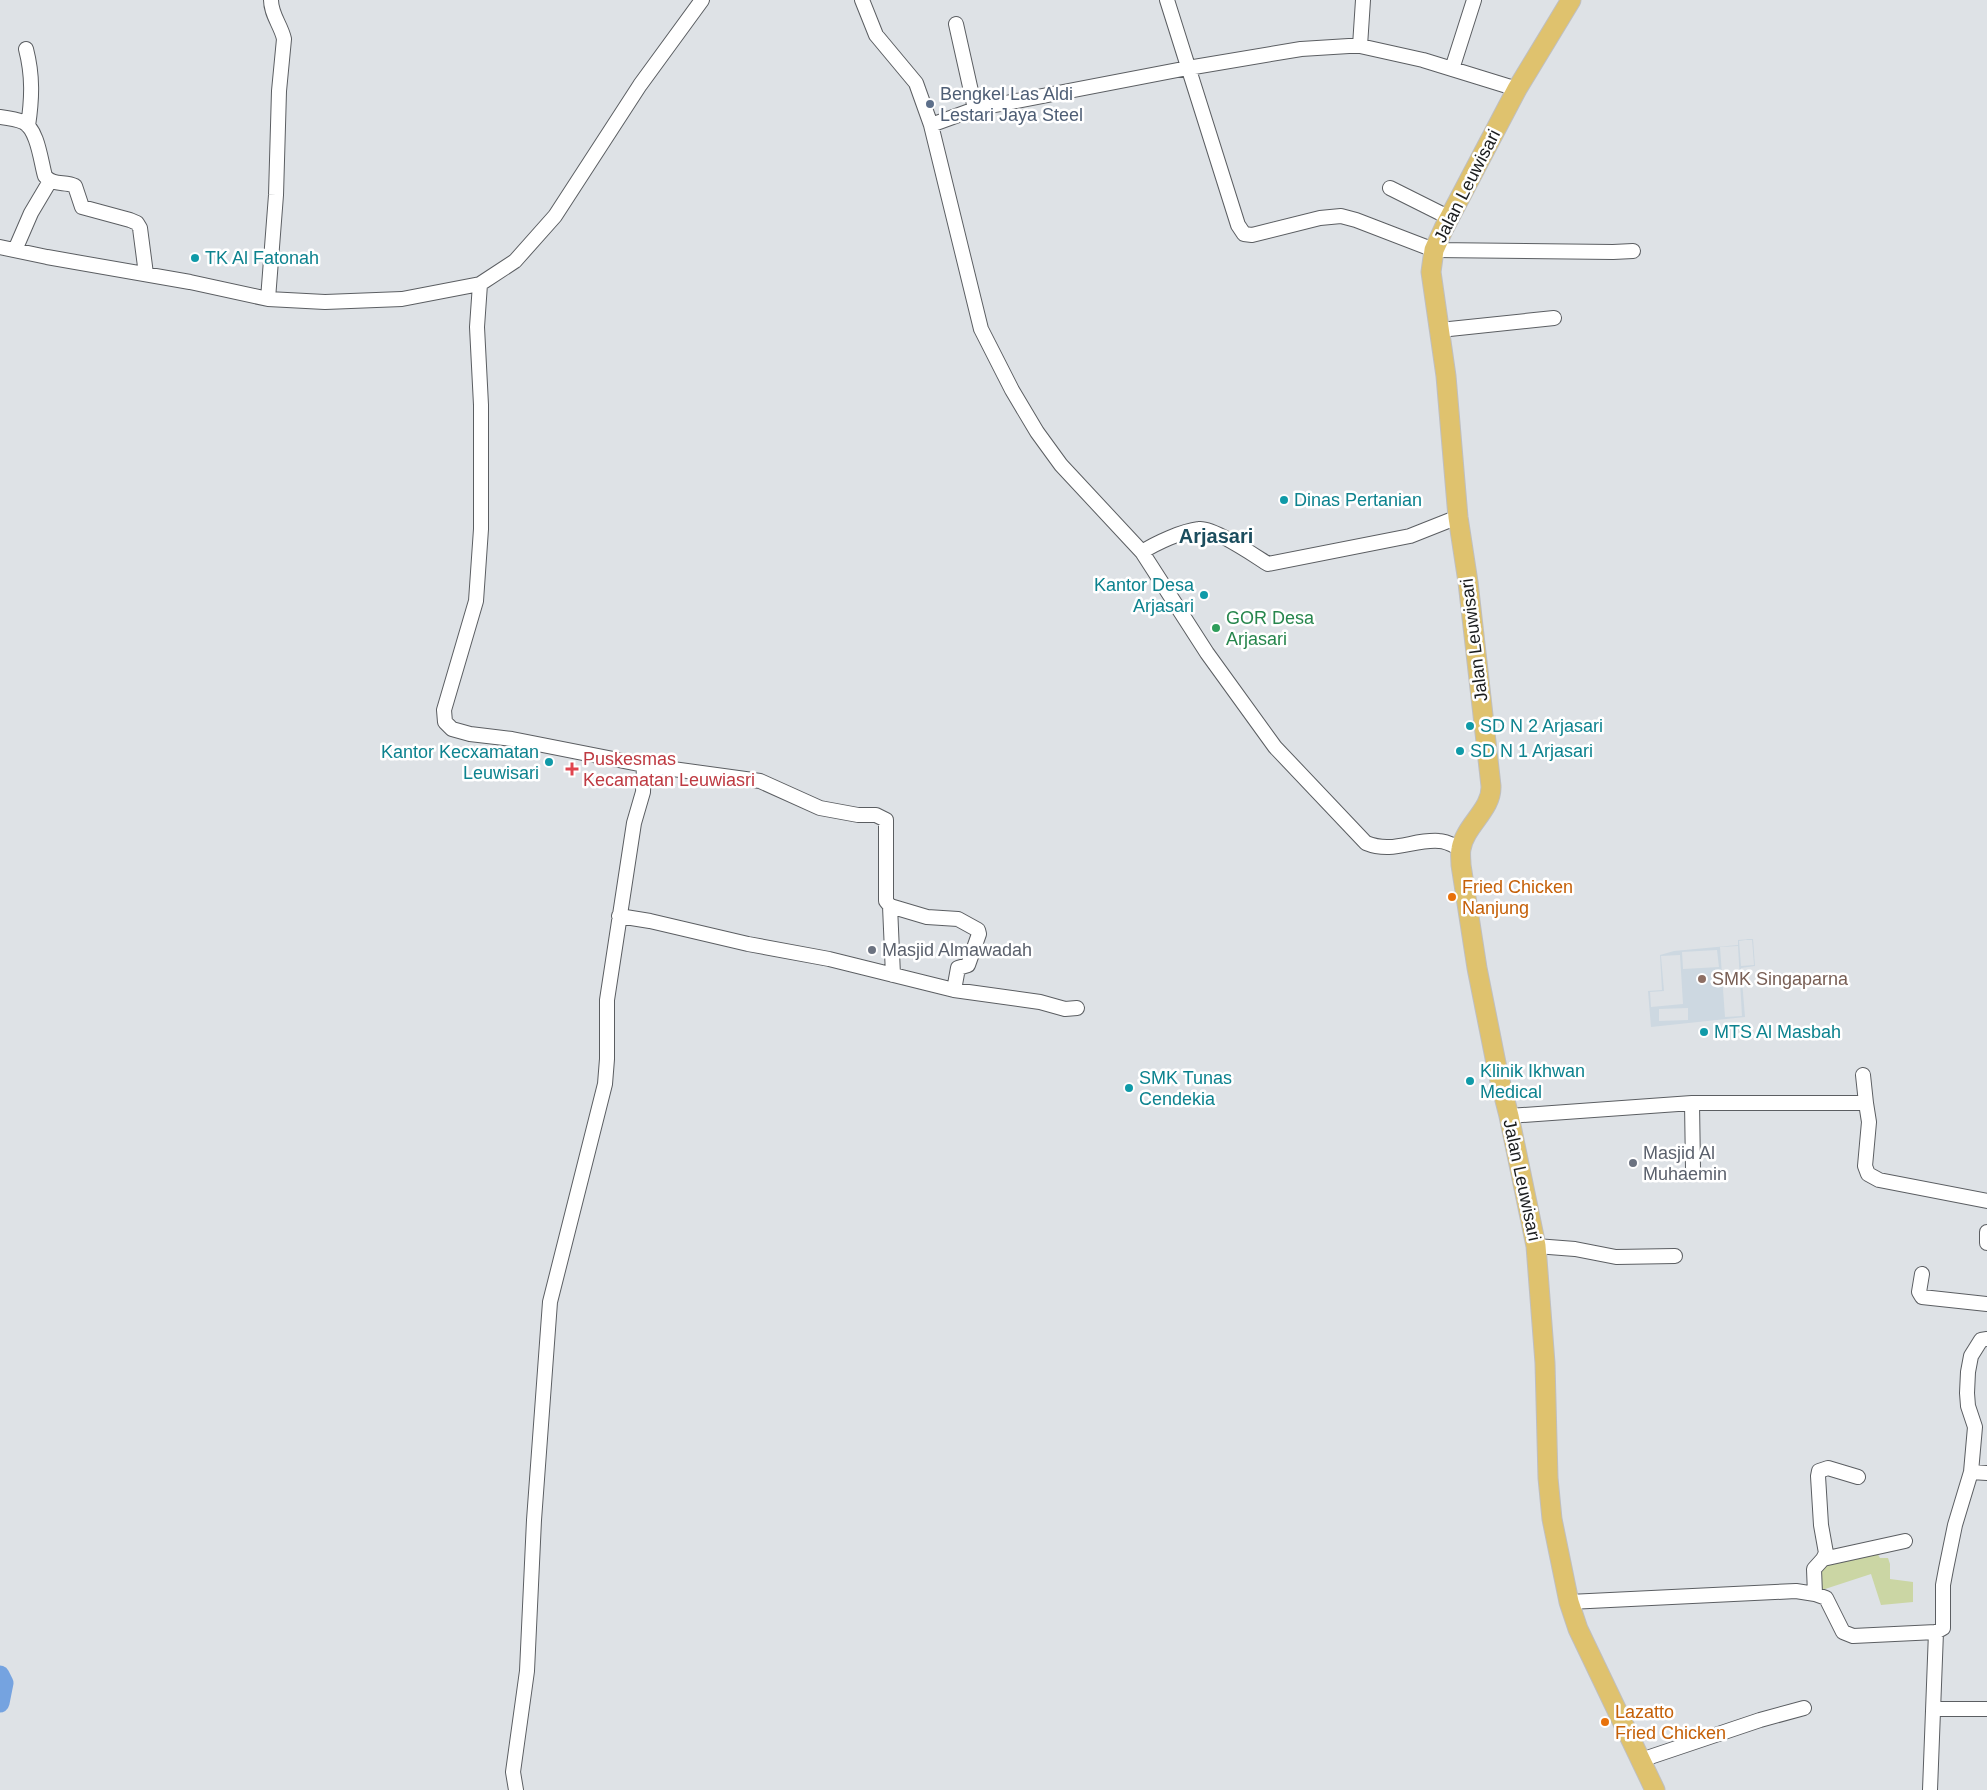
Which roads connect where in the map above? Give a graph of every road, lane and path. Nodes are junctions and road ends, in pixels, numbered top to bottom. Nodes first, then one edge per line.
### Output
1 (271, 0) edge
2 (702, 0) edge
3 (862, 0) edge
4 (1167, 0) edge
5 (1363, 0) edge
6 (1474, 0) edge
7 (1571, 0) edge
8 (956, 24) dead end
9 (1360, 46) junction
10 (26, 49) dead end
11 (1188, 68) junction
12 (1452, 69) junction
13 (1517, 89) junction
14 (975, 110) junction
15 (0, 117) edge
16 (931, 125) junction
17 (28, 126) junction
18 (50, 181) junction
19 (1390, 188) dead end
20 (1450, 218) junction
21 (0, 247) edge
22 (15, 250) junction
23 (1434, 250) junction
24 (1632, 251) dead end
25 (146, 274) junction
26 (480, 284) junction
27 (268, 299) junction
28 (1554, 318) dead end
29 (1440, 330) junction
30 (1458, 517) junction
31 (1142, 552) junction
32 (644, 765) junction
33 (1461, 849) junction
34 (890, 906) junction
35 (620, 916) junction
36 (893, 975) junction
37 (954, 990) junction
38 (1076, 1008) dead end
39 (1863, 1075) dead end
40 (1692, 1103) junction
41 (1866, 1103) junction
42 (1509, 1116) junction
43 (1693, 1168) dead end
44 (1987, 1201) edge
45 (1987, 1232) edge
46 (1987, 1243) edge
47 (1536, 1246) junction
48 (1675, 1256) dead end
49 (1922, 1274) dead end
50 (1987, 1304) edge
51 (1987, 1339) edge
52 (1971, 1472) junction
53 (1987, 1473) edge
54 (1858, 1477) dead end
55 (1905, 1541) dead end
56 (1823, 1559) junction
57 (1815, 1594) junction
58 (1568, 1602) junction
59 (1936, 1632) junction
60 (1804, 1708) dead end
61 (1934, 1709) junction
62 (1987, 1709) edge
63 (1641, 1760) junction
64 (516, 1790) edge
65 (1655, 1790) edge
66 (1930, 1790) edge

1 - 27 street
2 - 26 street
3 - 16 street
4 - 11 street
5 - 9 street
6 - 12 street
7 - 13 main road, Jalan Leuwisari
8 - 14 street
9 - 11 street
9 - 12 street
10 - 17 street
11 - 14 street
11 - 23 street
12 - 13 street
13 - 20 main road, Jalan Leuwisari
14 - 16 street
15 - 17 street
16 - 31 street
17 - 18 street
18 - 22 street
18 - 25 street
19 - 20 street
20 - 23 main road, Jalan Leuwisari
21 - 22 street
22 - 25 street
23 - 24 street
23 - 29 main road, Jalan Leuwisari
25 - 27 street
26 - 27 street
26 - 32 street
28 - 29 street
29 - 30 main road, Jalan Leuwisari
30 - 31 street
30 - 33 main road, Jalan Leuwisari
31 - 33 street
32 - 34 street
32 - 35 street
33 - 42 main road, Jalan Leuwisari
34 - 36 street
34 - 37 street
35 - 36 street
35 - 64 street
36 - 37 street
37 - 38 street
39 - 41 street
40 - 41 street
40 - 42 street
40 - 43 street
41 - 44 street
42 - 47 main road, Jalan Leuwisari
45 - 46 street
47 - 48 street
47 - 58 main road, Jalan Leuwisari
49 - 50 street
51 - 52 street
52 - 53 street
52 - 59 street
54 - 56 street
55 - 56 street
56 - 57 street
57 - 58 street
57 - 59 street
58 - 63 main road, Jalan Leuwisari
59 - 61 street
60 - 63 street
61 - 62 street
61 - 66 street
63 - 65 main road, Jalan Leuwisari

